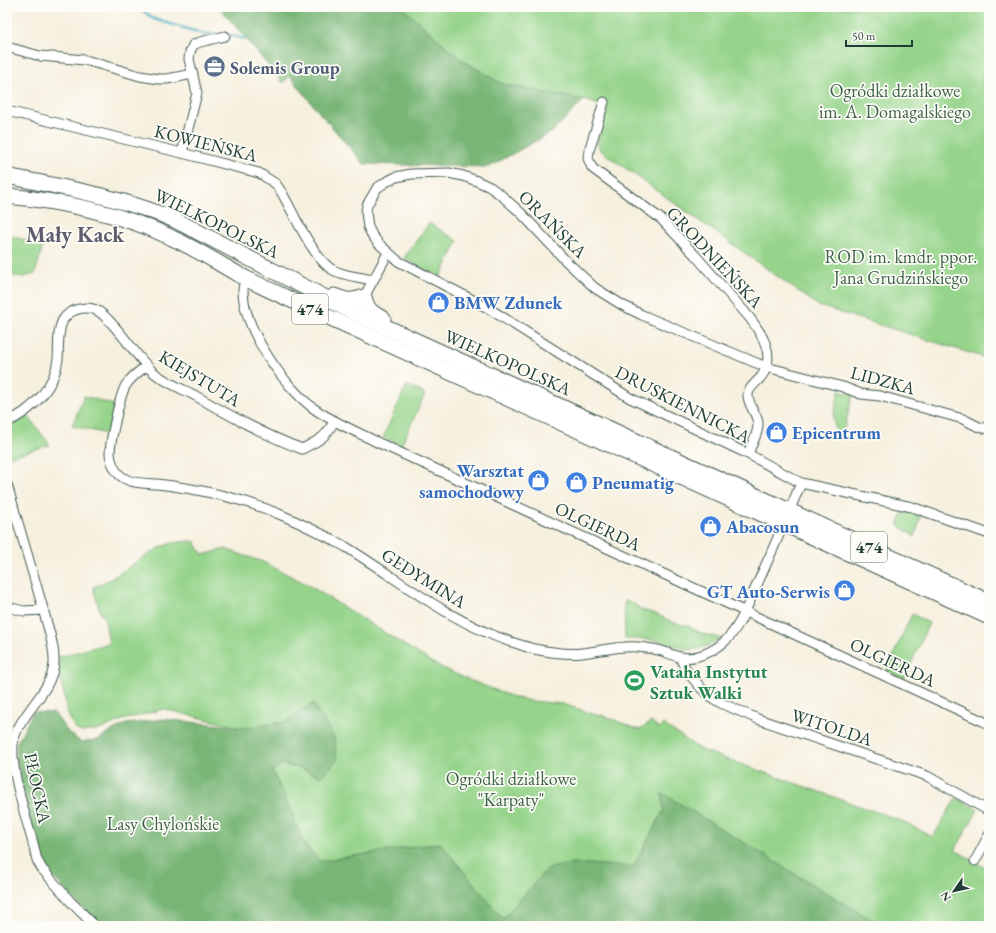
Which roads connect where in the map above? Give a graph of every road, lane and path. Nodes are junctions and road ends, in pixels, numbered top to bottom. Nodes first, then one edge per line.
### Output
1 (225, 36) dead end
2 (7, 47) edge
3 (193, 74) junction
4 (604, 102) dead end
5 (7, 111) edge
6 (182, 153) junction
7 (7, 176) edge
8 (7, 196) edge
9 (388, 253) junction
10 (246, 278) junction
11 (372, 280) junction
12 (296, 284) junction
13 (364, 297) junction
14 (422, 344) junction
15 (147, 366) junction
16 (766, 367) junction
17 (334, 421) junction
18 (7, 422) edge
19 (989, 430) edge
20 (748, 454) junction
21 (801, 483) junction
22 (7, 484) edge
23 (787, 517) junction
24 (989, 534) edge
25 (989, 602) edge
26 (7, 607) edge
27 (43, 610) junction
28 (745, 611) junction
29 (989, 617) edge
30 (680, 657) junction
31 (989, 724) edge
32 (989, 811) edge
33 (989, 835) edge
34 (975, 862) dead end
35 (95, 926) edge

1 - 3 street
2 - 3 street
3 - 6 street
4 - 16 street, GRODNIEŃSKA
5 - 6 street, KOWIEŃSKA
6 - 11 street, KOWIEŃSKA
7 - 12 main road, WIELKOPOLSKA / 474
8 - 10 main road, WIELKOPOLSKA / 474
9 - 11 street
9 - 16 street, ORAŃSKA
9 - 20 street, DRUSKIENNICKA
10 - 17 street, OLGIERDA
10 - 23 main road, WIELKOPOLSKA / 474
11 - 13 street
12 - 13 main road
12 - 14 main road, WIELKOPOLSKA / 474
13 - 14 main road
14 - 23 main road, WIELKOPOLSKA / 474
15 - 17 street, KIEJSTUTA
15 - 18 street, KIEJSTUTA
15 - 30 street, GEDYMINA
16 - 19 street, LIDZKA
16 - 20 street, GRODNIEŃSKA
17 - 28 street, OLGIERDA
20 - 21 street, DRUSKIENNICKA
21 - 23 street
21 - 24 street, DRUSKIENNICKA
22 - 27 street, PŁOCKA
23 - 25 main road, WIELKOPOLSKA / 474
23 - 28 street, GEDYMINA
23 - 29 main road, WIELKOPOLSKA / 474
26 - 27 street
27 - 35 street, PŁOCKA
28 - 30 street, GEDYMINA
28 - 31 street, OLGIERDA
30 - 32 street, WITOLDA
33 - 34 street

